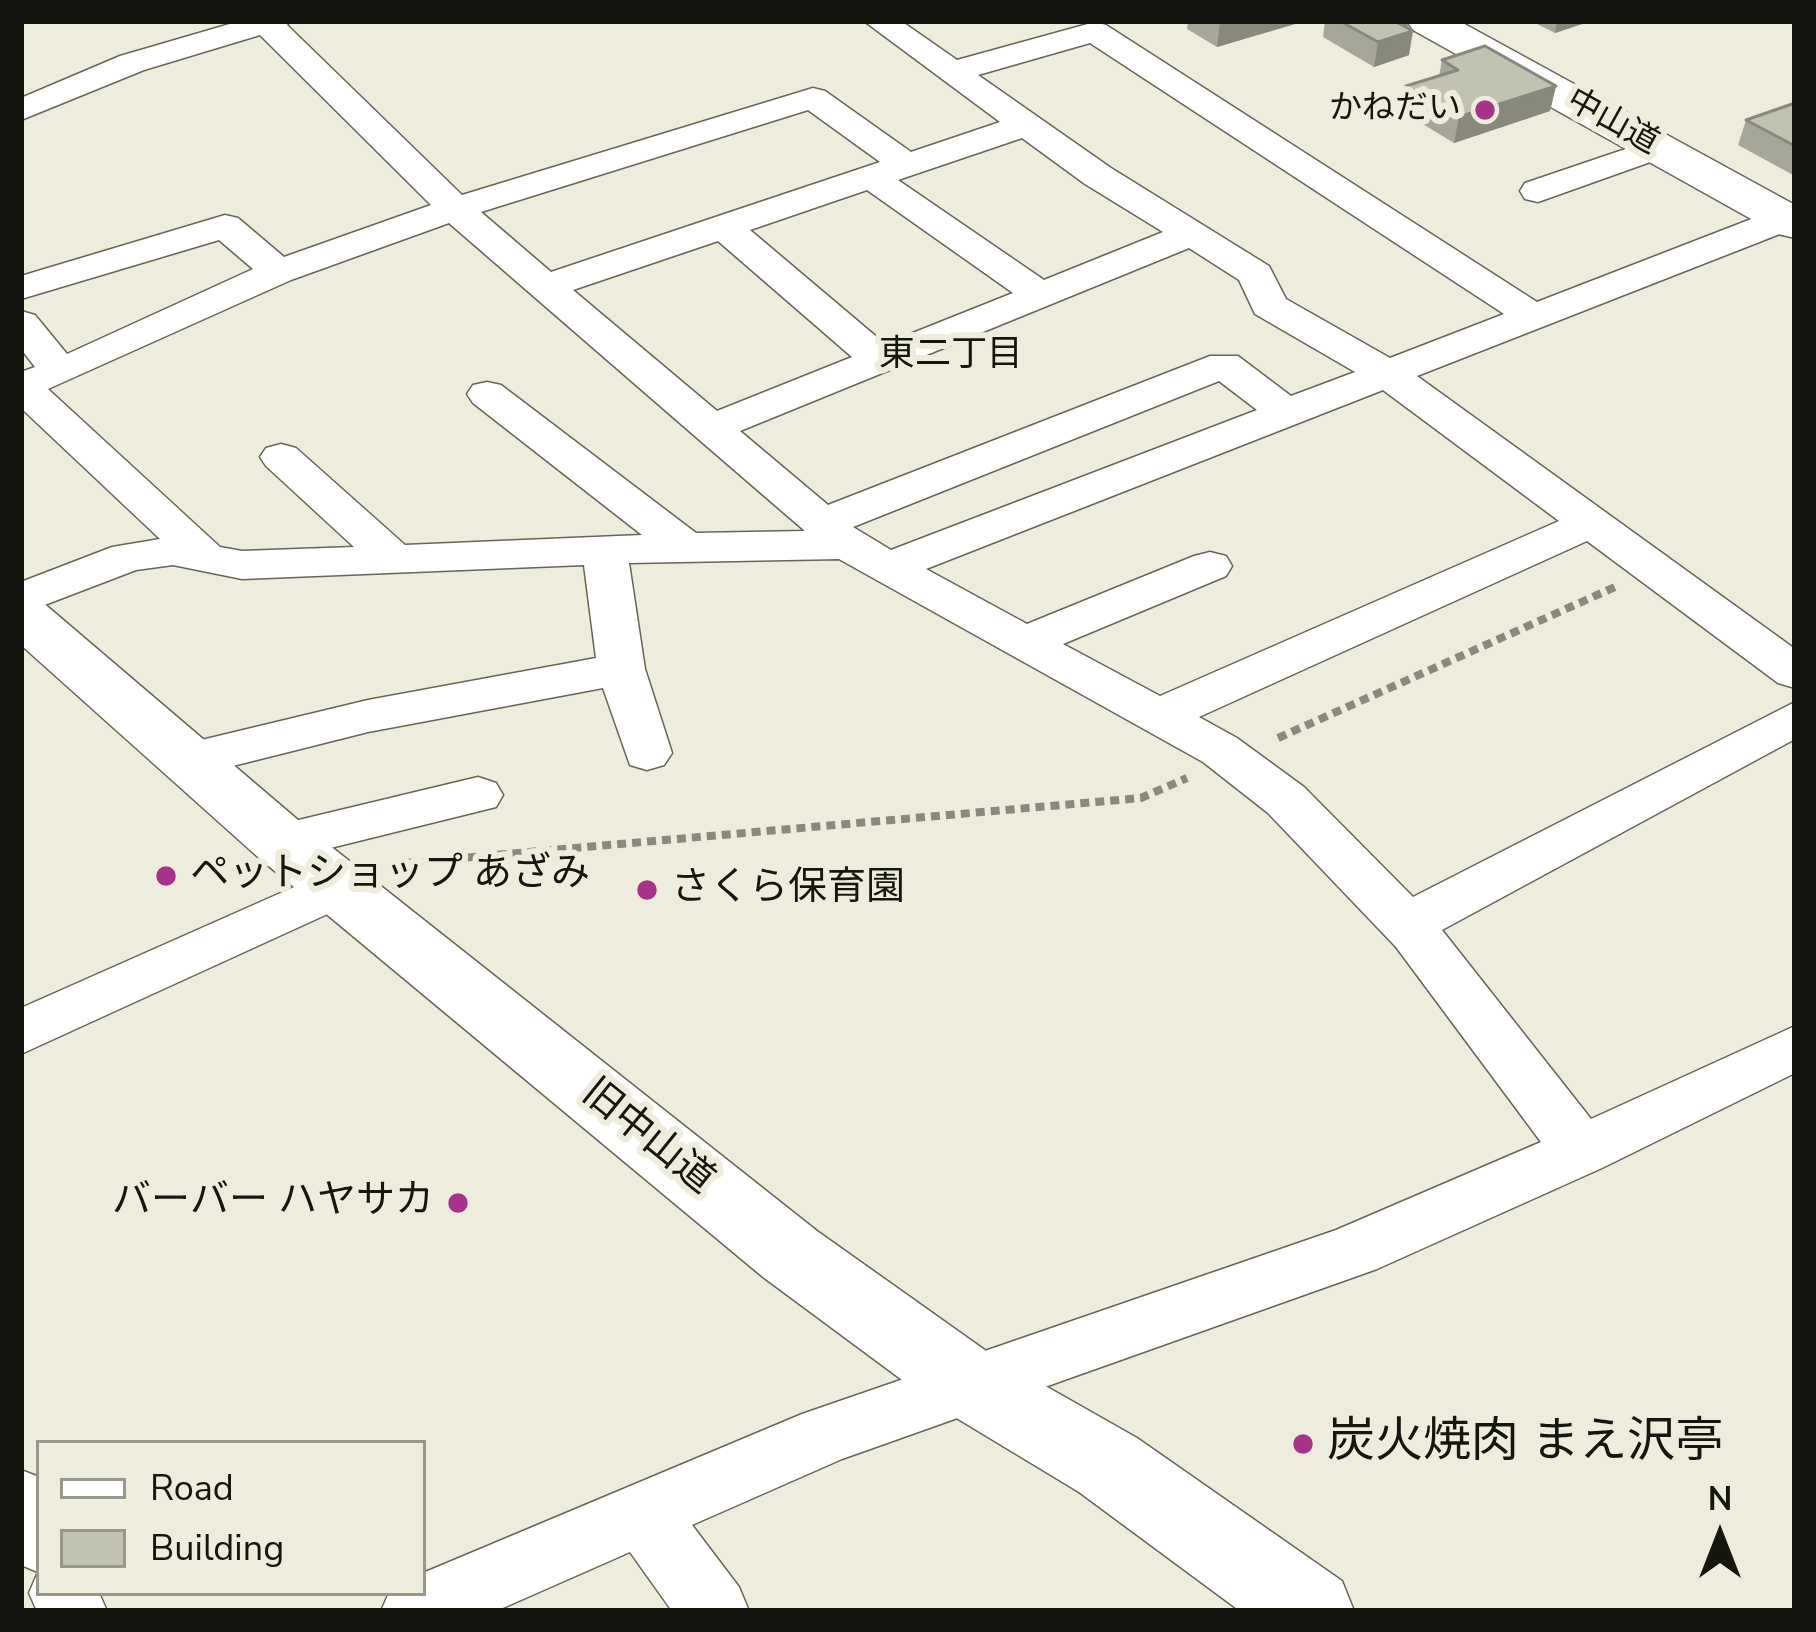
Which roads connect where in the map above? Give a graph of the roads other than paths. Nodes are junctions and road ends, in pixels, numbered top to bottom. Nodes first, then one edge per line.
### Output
1 (880, 21) edge
2 (1428, 21) edge
3 (1464, 21) edge
4 (268, 22) edge
5 (952, 72) junction
6 (21, 110) edge
7 (1026, 125) junction
8 (1658, 148) junction
9 (889, 171) junction
10 (1538, 191) dead end
11 (456, 208) junction
12 (1792, 214) edge
13 (724, 226) junction
14 (1192, 235) junction
15 (278, 272) junction
16 (547, 286) junction
17 (21, 288) edge
18 (1041, 295) junction
19 (1534, 317) junction
20 (21, 323) edge
21 (880, 360) junction
22 (1388, 374) junction
23 (34, 381) edge
24 (487, 394) dead end
25 (1286, 413) junction
26 (711, 428) junction
27 (280, 458) dead end
28 (1591, 523) junction
29 (854, 545) junction
30 (688, 549) junction
31 (605, 554) junction
32 (203, 555) junction
33 (398, 562) junction
34 (1210, 566) dead end
35 (21, 599) edge
36 (21, 614) edge
37 (1025, 642) junction
38 (621, 669) junction
39 (1795, 672) edge
40 (1158, 716) junction
41 (1795, 718) edge
42 (647, 753) dead end
43 (189, 760) junction
44 (478, 795) dead end
45 (282, 842) junction
46 (337, 887) junction
47 (1406, 925) junction
48 (21, 1032) edge
49 (1795, 1049) edge
50 (1581, 1151) junction
51 (968, 1383) junction
52 (21, 1502) edge
53 (642, 1513) junction
54 (36, 1534) edge
55 (416, 1607) edge
56 (714, 1611) edge
57 (1311, 1611) edge

1 - 5 street
2 - 8 highway, 中山道
3 - 12 highway, 中山道
4 - 6 street
4 - 11 street
5 - 7 street
5 - 19 street
7 - 9 street
7 - 14 street
8 - 10 street
8 - 12 highway, 中山道
9 - 11 street
9 - 13 street
9 - 18 street
11 - 15 street
11 - 16 street
12 - 19 street
13 - 16 street
13 - 21 street
14 - 18 street
14 - 22 street
15 - 17 street
15 - 23 street
16 - 26 street
18 - 21 street
19 - 22 street
20 - 23 street
21 - 26 street
22 - 25 street
22 - 28 street
23 - 32 street
24 - 30 street
25 - 29 street
25 - 29 street
26 - 29 street
27 - 33 street
28 - 39 street
28 - 40 street
29 - 30 street
29 - 37 street
30 - 31 street
31 - 33 street
31 - 38 street
32 - 33 street
32 - 35 street
34 - 37 street
36 - 43 main road, 旧中山道
37 - 40 street
38 - 42 street
38 - 43 street
40 - 47 street
41 - 47 street
43 - 45 main road, 旧中山道
44 - 45 street
45 - 46 main road, 旧中山道
46 - 48 street
46 - 51 main road, 旧中山道
47 - 50 street
49 - 50 street
50 - 51 street
51 - 53 street
51 - 57 main road, 旧中山道
52 - 54 street
53 - 55 street
53 - 56 street

